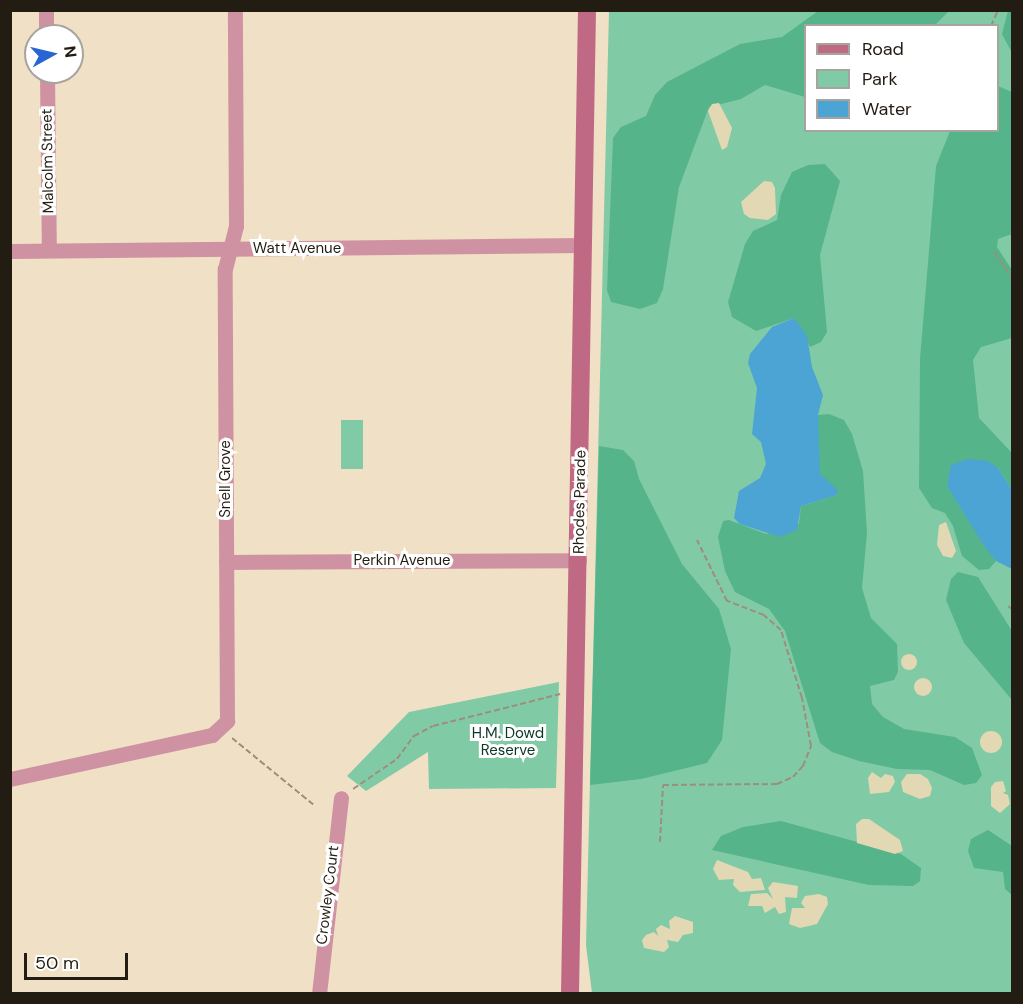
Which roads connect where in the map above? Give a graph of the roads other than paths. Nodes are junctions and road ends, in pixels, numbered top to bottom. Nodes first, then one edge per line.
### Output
1 (235, 10) edge
2 (586, 10) edge
3 (47, 84) edge
4 (583, 245) junction
5 (231, 248) junction
6 (49, 250) junction
7 (10, 251) edge
8 (579, 560) junction
9 (226, 562) junction
10 (10, 779) edge
11 (341, 798) road end
12 (319, 993) edge
13 (570, 993) edge

1 - 5 street, Snell Grove
2 - 4 main road, Rhodes Parade
3 - 6 street, Malcolm Street
4 - 5 street, Watt Avenue
4 - 8 main road, Rhodes Parade
5 - 6 street, Watt Avenue
5 - 9 street, Snell Grove
6 - 7 street, Watt Avenue
8 - 9 street, Perkin Avenue
8 - 13 main road, Rhodes Parade
9 - 10 street, Snell Grove
11 - 12 street, Crowley Court

